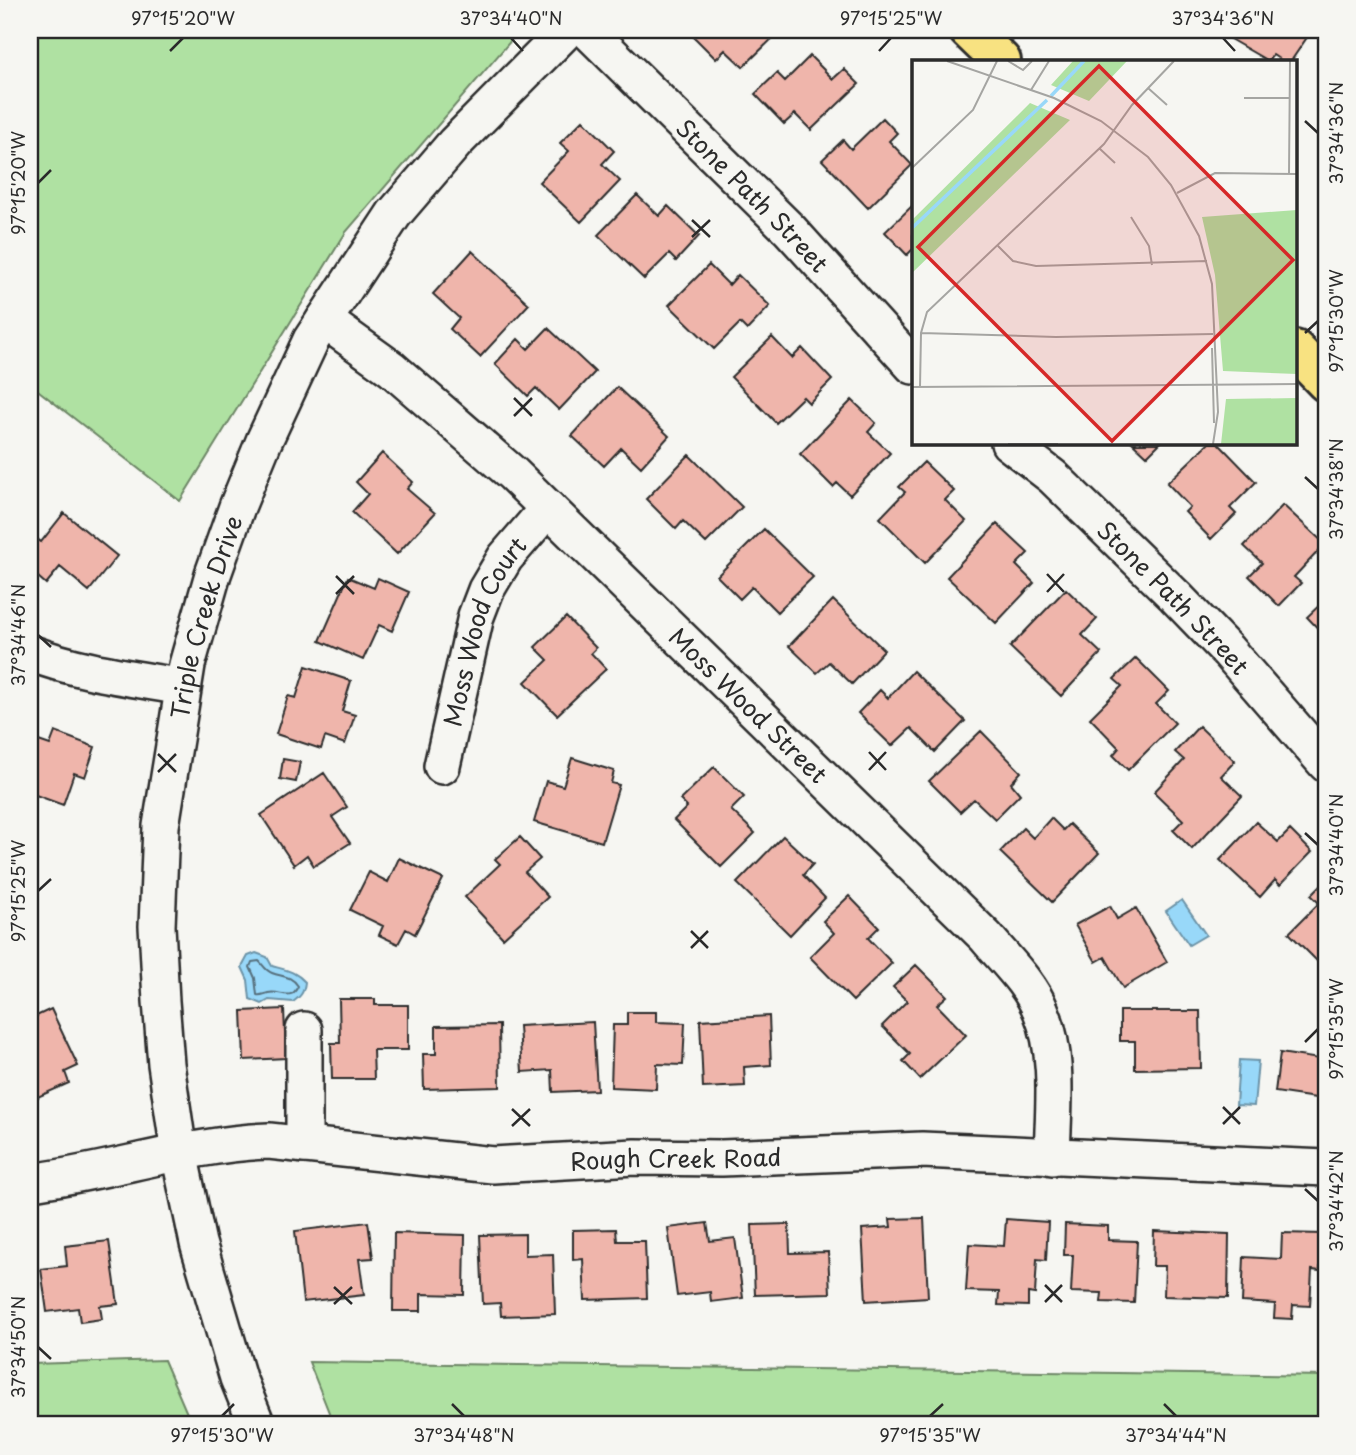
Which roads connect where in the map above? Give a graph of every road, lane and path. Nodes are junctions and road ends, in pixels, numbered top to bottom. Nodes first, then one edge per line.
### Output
1 (567, 30) edge
2 (587, 30) edge
3 (969, 30) edge
4 (1000, 60) edge
5 (324, 320) junction
6 (1296, 352) edge
7 (912, 365) edge
8 (1326, 382) edge
9 (1010, 444) edge
10 (548, 508) junction
11 (30, 653) edge
12 (183, 687) junction
13 (1326, 764) edge
14 (442, 766) dead end
15 (304, 1030) dead end
16 (304, 1145) junction
17 (179, 1153) junction
18 (1052, 1157) junction
19 (1326, 1168) edge
20 (30, 1182) edge
21 (257, 1425) edge

1 - 5 street, Triple Creek Drive
2 - 7 street, Stone Path Street
3 - 4 main road
5 - 10 street, Moss Wood Street
5 - 12 street, Triple Creek Drive
6 - 8 main road
9 - 13 street, Stone Path Street
10 - 14 street, Moss Wood Court
10 - 18 street, Moss Wood Street
11 - 12 street
12 - 17 street, Triple Creek Drive
15 - 16 street
16 - 17 street, Rough Creek Road
16 - 18 street, Rough Creek Road
17 - 20 street, Rough Creek Road
17 - 21 street, Triple Creek Drive
18 - 19 street, Rough Creek Road

